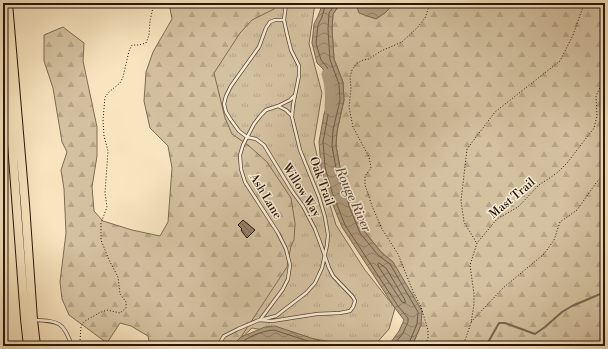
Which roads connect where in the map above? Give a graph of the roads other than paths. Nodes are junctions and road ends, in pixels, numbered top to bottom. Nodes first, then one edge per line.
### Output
1 (8, 3) edge
2 (286, 3) edge
3 (284, 20) junction
4 (3, 38) edge
5 (294, 95) junction
6 (278, 106) junction
7 (292, 116) junction
8 (247, 137) junction
9 (325, 257) junction
10 (29, 319) junction
11 (259, 320) junction
12 (28, 346) edge
13 (36, 346) edge
14 (73, 346) edge
15 (218, 346) edge

1 - 10 main road
2 - 3 lane, Oak Trail
3 - 5 lane, Oak Trail
3 - 8 lane, Willow Way
4 - 10 main road
5 - 6 lane, Ash Lane
5 - 7 lane, Oak Trail
6 - 7 lane
6 - 8 lane, Ash Lane
7 - 9 lane, Oak Trail
8 - 9 lane, Willow Way
8 - 11 lane, Ash Lane
9 - 11 lane, Oak Trail
9 - 11 lane, Willow Way
10 - 12 main road
10 - 13 main road
10 - 14 lane
11 - 15 lane, Willow Way

